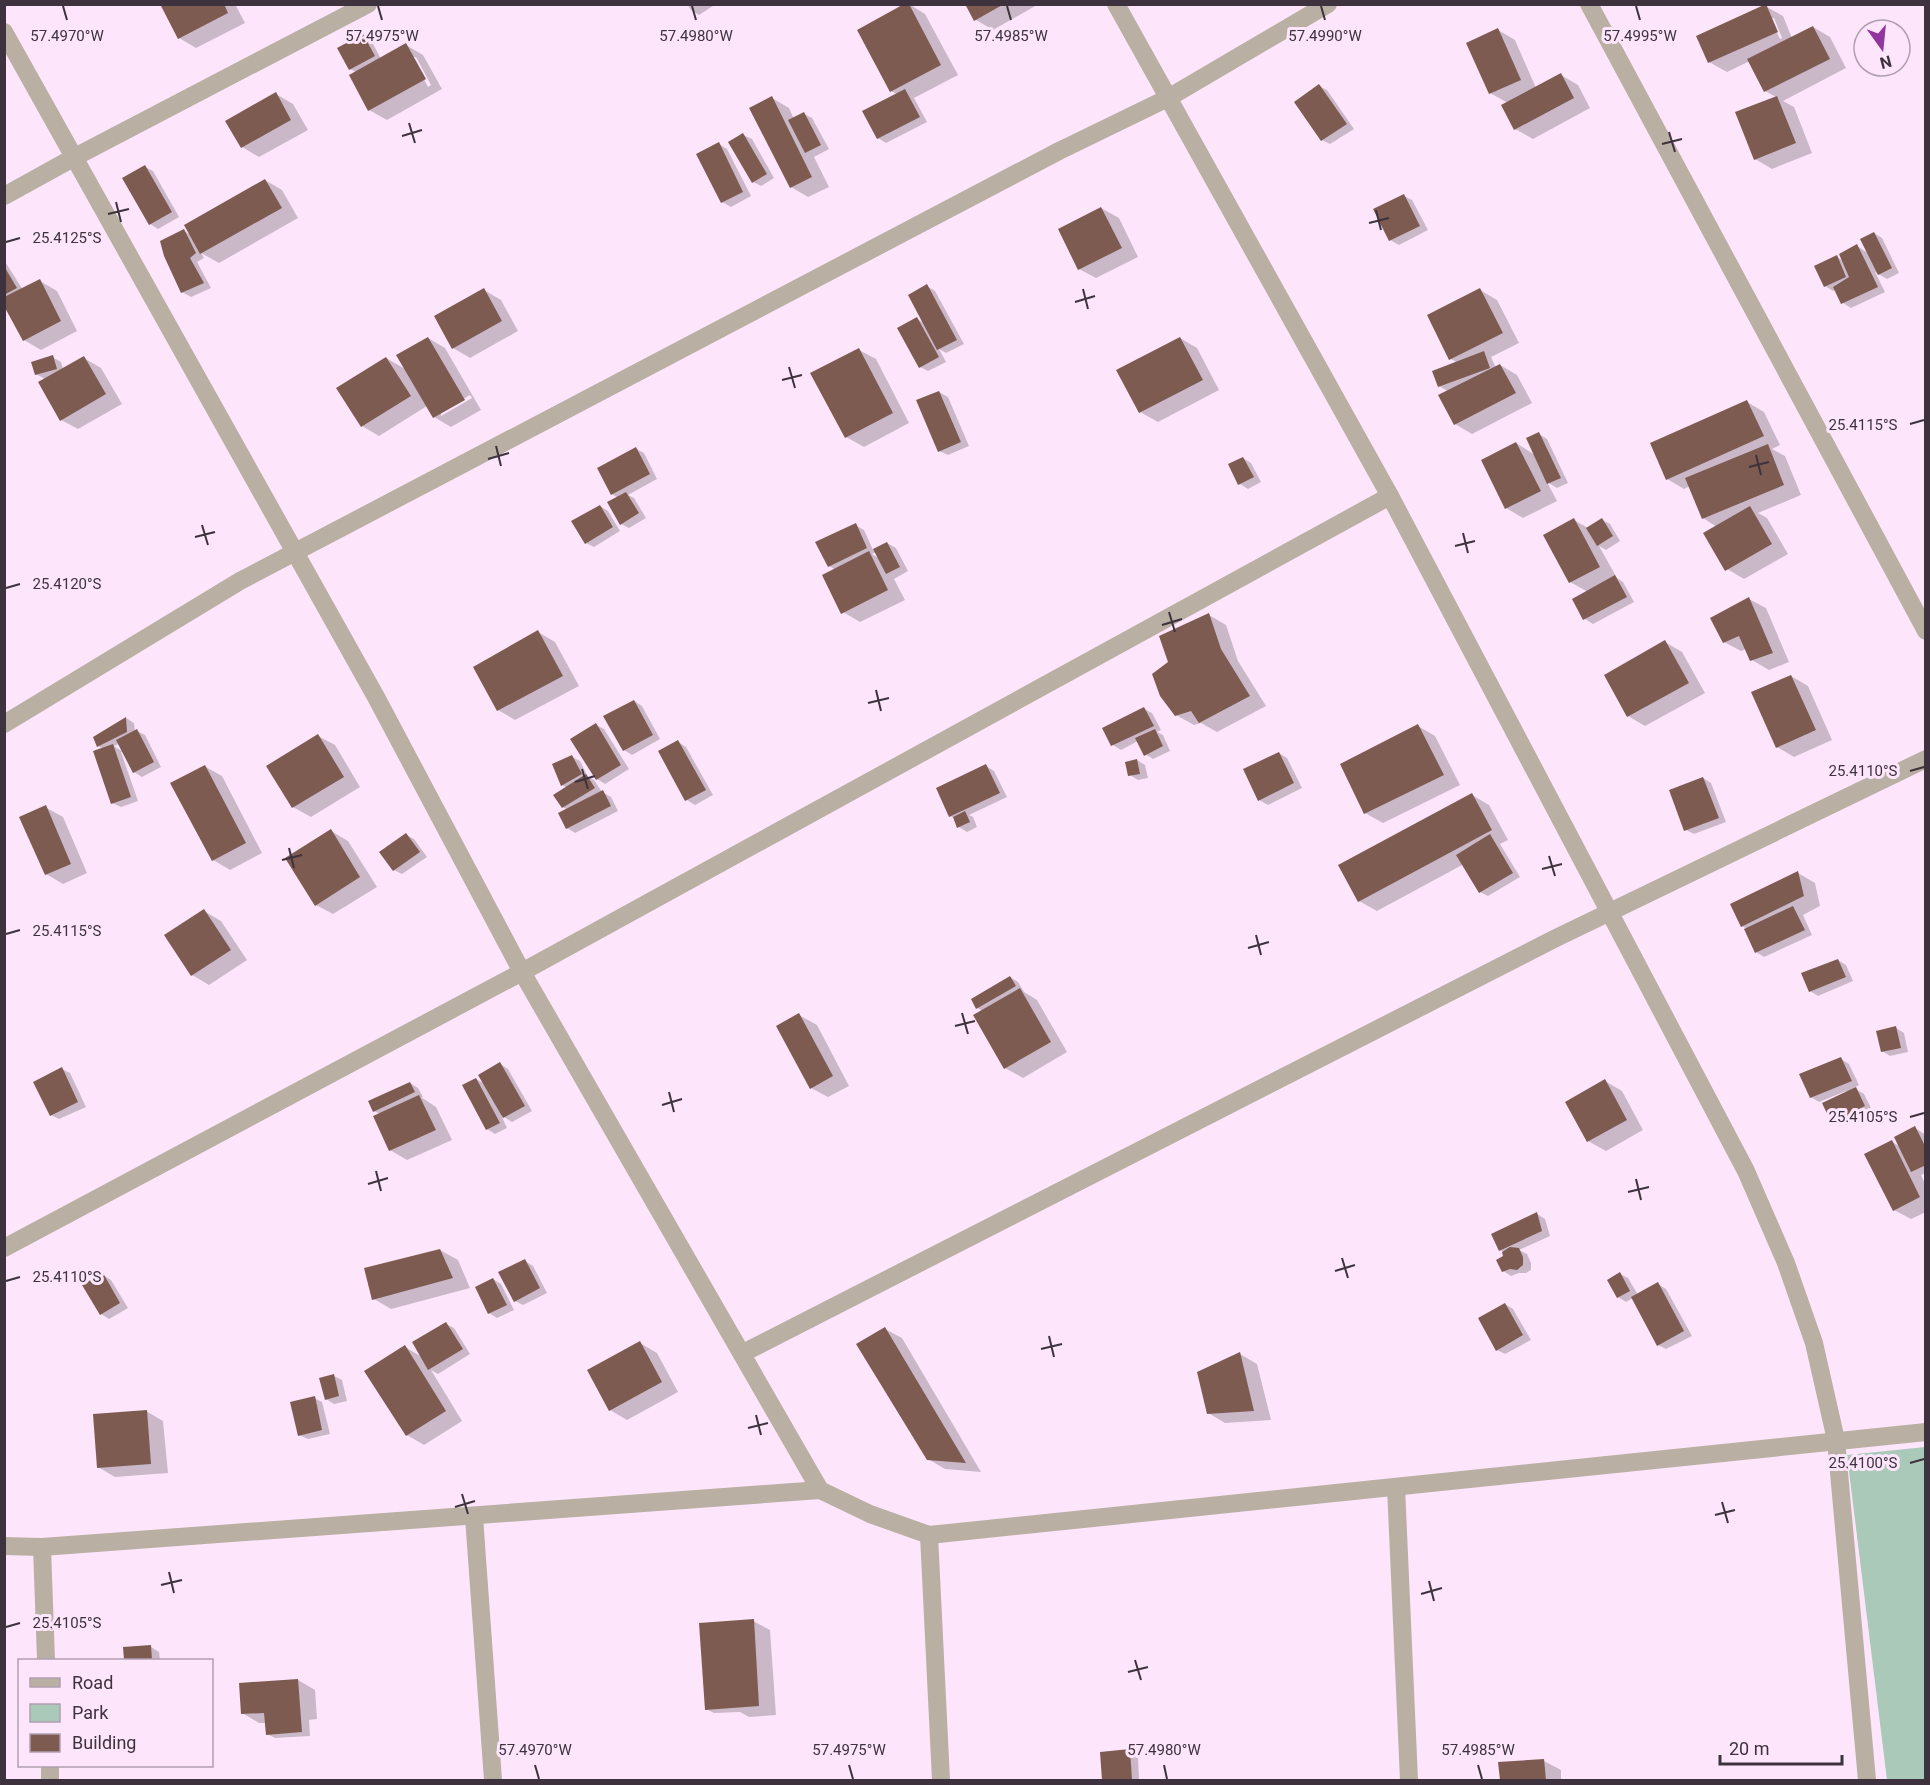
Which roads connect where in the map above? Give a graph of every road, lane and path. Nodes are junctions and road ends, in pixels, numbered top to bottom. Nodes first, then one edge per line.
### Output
1 (368, 4) edge
2 (1116, 4) edge
3 (1328, 4) edge
4 (1589, 4) edge
5 (4, 32) edge
6 (1168, 98) junction
7 (73, 158) junction
8 (4, 196) edge
9 (1390, 496) junction
10 (294, 552) junction
11 (1926, 631) edge
12 (4, 724) edge
13 (1926, 759) edge
14 (1609, 912) junction
15 (522, 972) junction
16 (4, 1248) edge
17 (743, 1353) junction
18 (1926, 1432) edge
19 (1836, 1440) junction
20 (1396, 1487) junction
21 (820, 1490) junction
22 (474, 1517) junction
23 (929, 1535) junction
24 (4, 1546) edge
25 (42, 1547) junction
26 (46, 1659) edge
27 (493, 1780) edge
28 (941, 1780) edge
29 (1409, 1780) edge
30 (1867, 1780) edge

1 - 7 street
2 - 6 street
3 - 6 street
4 - 11 street
5 - 7 street
6 - 9 street
6 - 10 street
7 - 8 street
7 - 10 street
9 - 14 street
9 - 15 street
10 - 12 street
10 - 15 street
13 - 14 street
14 - 17 street
14 - 19 street
15 - 16 street
15 - 17 street
17 - 21 street
18 - 19 street
19 - 20 street
19 - 30 street
20 - 23 street
20 - 29 street
21 - 22 street
21 - 23 street
22 - 25 street
22 - 27 street
23 - 28 street
24 - 25 street
25 - 26 street

